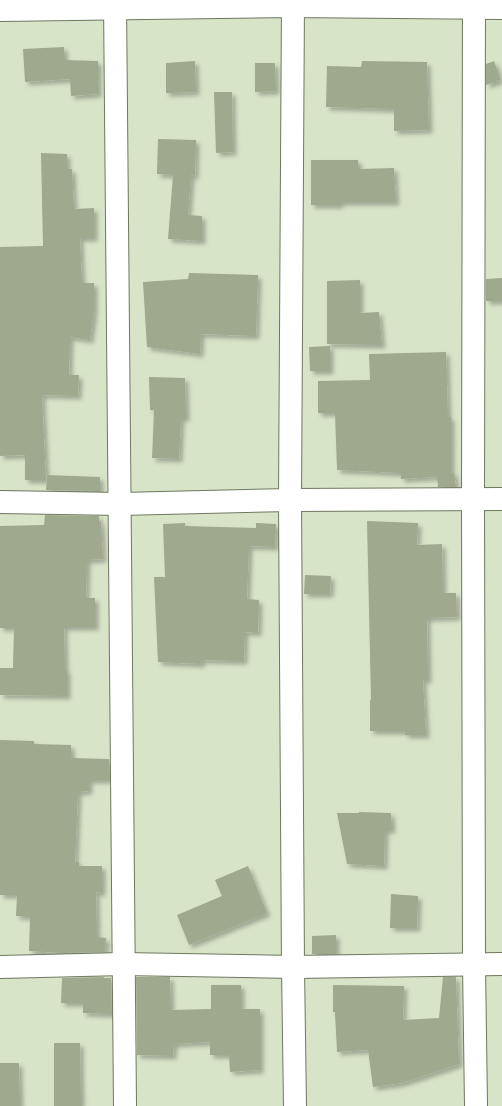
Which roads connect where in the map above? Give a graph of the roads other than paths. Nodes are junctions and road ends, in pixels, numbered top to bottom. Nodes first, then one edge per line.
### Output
1 (293, 3) edge
2 (115, 4) edge
3 (474, 4) edge
4 (502, 8) edge
5 (0, 10) edge
6 (502, 499) edge
7 (290, 500) junction
8 (473, 500) junction
9 (0, 502) edge
10 (120, 504) junction
11 (123, 964) junction
12 (474, 964) junction
13 (502, 964) edge
14 (0, 967) edge
15 (293, 967) junction
16 (125, 1106) edge
17 (295, 1106) edge
18 (476, 1106) edge

1 - 2 street
1 - 3 street
1 - 7 street
2 - 5 street
2 - 10 street
3 - 4 street
3 - 8 street
6 - 8 street
7 - 8 street
7 - 10 street
7 - 15 street
8 - 12 street
9 - 10 street
10 - 11 street
11 - 14 street
11 - 15 street
11 - 16 street
12 - 13 street
12 - 15 street
12 - 18 street
15 - 17 street

